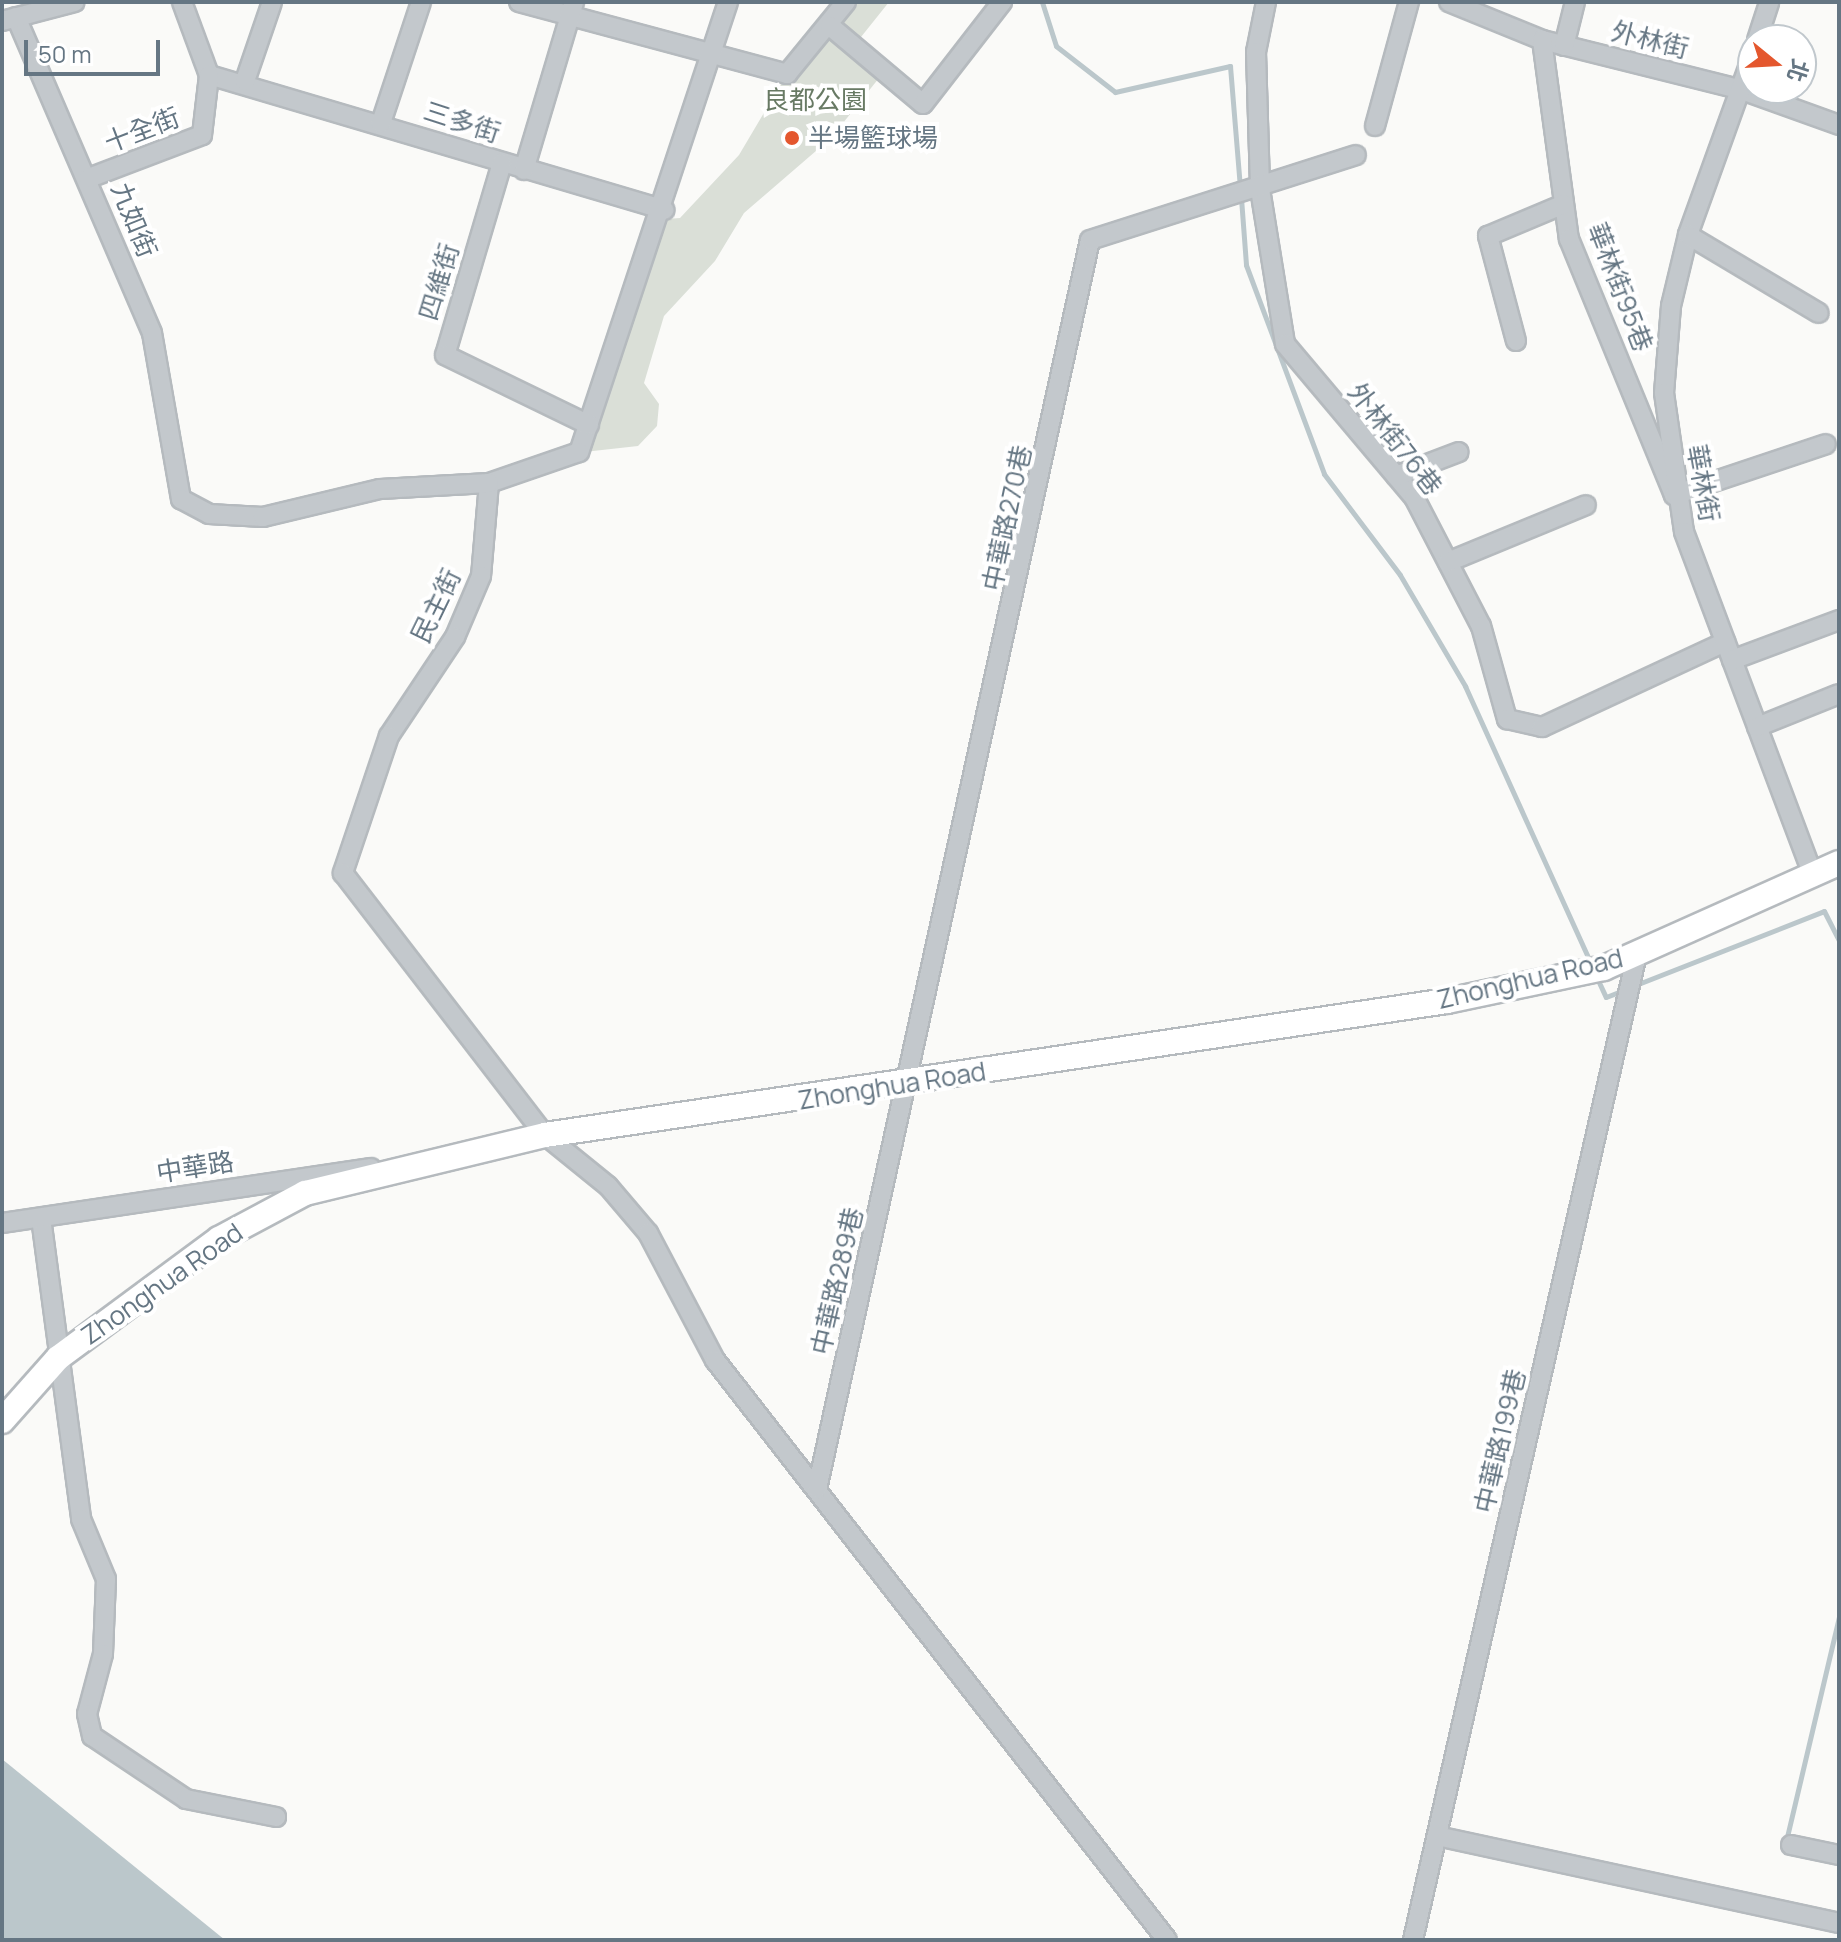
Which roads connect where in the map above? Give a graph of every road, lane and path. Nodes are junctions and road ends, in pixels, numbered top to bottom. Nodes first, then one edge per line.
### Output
1 (75, 2) edge
2 (182, 2) edge
3 (272, 2) edge
4 (421, 2) edge
5 (519, 2) edge
6 (728, 2) edge
7 (846, 2) edge
8 (1002, 2) edge
9 (1266, 2) edge
10 (1409, 2) edge
11 (1449, 2) edge
12 (1575, 2) edge
13 (1769, 2) edge
14 (572, 10) edge
15 (1484, 10) edge
16 (9, 19) edge
17 (1762, 24) edge
18 (830, 26) junction
19 (1542, 40) junction
20 (1564, 46) junction
21 (712, 56) junction
22 (209, 75) junction
23 (245, 81) junction
24 (1737, 89) edge
25 (1737, 103) edge
26 (1781, 104) edge
27 (381, 123) junction
28 (1839, 125) edge
29 (1375, 126) dead end
30 (1356, 155) dead end
31 (502, 163) junction
32 (524, 170) junction
33 (89, 178) junction
34 (1260, 189) junction
35 (1564, 204) junction
36 (664, 210) junction
37 (1688, 235) junction
38 (1819, 313) dead end
39 (1516, 341) dead end
40 (589, 425) junction
41 (1826, 444) dead end
42 (1459, 452) dead end
43 (1396, 476) junction
44 (489, 483) junction
45 (1674, 495) junction
46 (1586, 505) dead end
47 (1448, 562) junction
48 (1839, 620) edge
49 (1725, 642) junction
50 (1732, 660) junction
51 (1839, 694) edge
52 (1757, 727) junction
53 (1839, 863) edge
54 (1812, 873) junction
55 (1637, 954) junction
56 (908, 1084) junction
57 (545, 1135) junction
58 (396, 1165) junction
59 (41, 1218) junction
60 (2, 1223) edge
61 (58, 1358) junction
62 (2, 1421) edge
63 (817, 1489) junction
64 (276, 1817) dead end
65 (1437, 1836) junction
66 (1791, 1845) dead end
67 (1839, 1855) edge
68 (1839, 1923) edge
69 (1167, 1940) edge
70 (1413, 1940) edge

1 - 16 street
2 - 22 street
3 - 23 street
4 - 27 street
5 - 14 street
6 - 21 street
7 - 18 street
8 - 18 street
9 - 34 street, 外林街76巷
10 - 29 street
11 - 15 street, 外林街
12 - 20 street
13 - 17 street
14 - 21 street
14 - 32 street
15 - 19 street, 外林街
16 - 33 street, 九如街
18 - 21 street
19 - 20 street, 外林街
19 - 35 street, 華林街95巷
20 - 24 street, 外林街
21 - 36 street
22 - 23 street, 三多街
22 - 33 street, 十全街
23 - 27 street, 三多街
25 - 37 street, 華林街
26 - 28 street, 外林街
27 - 31 street, 三多街
30 - 34 street, 中華路270巷
31 - 32 street, 三多街
31 - 40 street, 四維街
32 - 36 street, 三多街
33 - 44 street, 九如街
34 - 43 street, 外林街76巷
34 - 56 street, 中華路270巷
35 - 39 street
35 - 45 street, 華林街95巷
36 - 40 street
37 - 38 street
37 - 45 street, 華林街
40 - 44 street
41 - 45 street
42 - 43 street
43 - 47 street, 外林街76巷
44 - 57 street, 民主街
45 - 49 street, 華林街
46 - 47 street
47 - 49 street, 外林街76巷
48 - 50 street
49 - 50 street, 華林街
50 - 52 street, 華林街
51 - 52 street
52 - 54 street, 華林街
53 - 54 main road, Zhonghua Road
54 - 55 main road, Zhonghua Road
55 - 56 main road, Zhonghua Road
55 - 65 street, 中華路199巷
56 - 57 main road, Zhonghua Road
56 - 63 street, 中華路289巷
57 - 58 main road, Zhonghua Road
57 - 63 street
58 - 59 street, 中華路
58 - 61 main road, Zhonghua Road
59 - 60 street, 中華路
59 - 61 street
61 - 62 main road, Zhonghua Road
61 - 64 street
63 - 69 street
65 - 68 street
65 - 70 street, 中華路199巷
66 - 67 street

